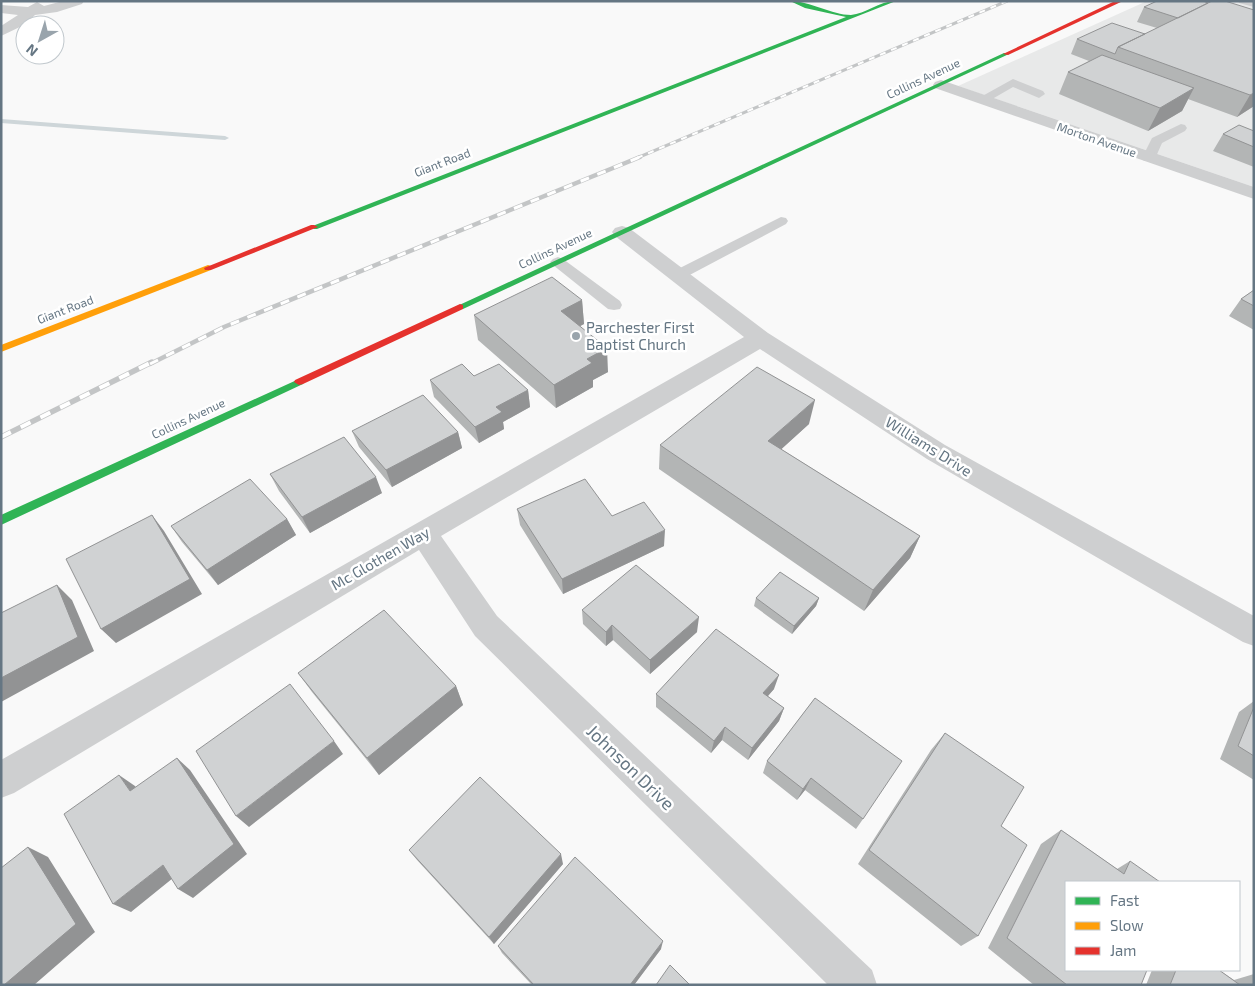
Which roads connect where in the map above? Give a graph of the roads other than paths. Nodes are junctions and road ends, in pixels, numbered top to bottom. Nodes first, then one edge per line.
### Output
1 (42, 1) edge
2 (77, 1) edge
3 (793, 1) edge
4 (836, 1) edge
5 (893, 1) edge
6 (1120, 1) edge
7 (1242, 1) edge
8 (1254, 4) edge
9 (1, 9) edge
10 (31, 13) junction
11 (853, 17) junction
12 (1, 32) edge
13 (941, 85) junction
14 (1039, 94) dead end
15 (983, 99) junction
16 (1181, 128) dead end
17 (1150, 158) junction
18 (1254, 193) edge
19 (781, 222) dead end
20 (622, 232) junction
21 (558, 262) junction
22 (678, 275) junction
23 (614, 305) dead end
24 (760, 338) junction
25 (1, 349) edge
26 (1, 520) edge
27 (423, 532) junction
28 (1254, 632) edge
29 (1, 780) edge
30 (857, 985) edge

1 - 10 street
2 - 10 street
3 - 11 street
4 - 11 street
5 - 11 street, Giant Road
6 - 13 street, Collins Avenue
7 - 8 lane
9 - 10 street
10 - 12 street
11 - 25 street, Giant Road
13 - 15 street, Morton Avenue
13 - 20 street, Collins Avenue
14 - 15 lane
15 - 17 street, Morton Avenue
16 - 17 lane
17 - 18 street, Morton Avenue
19 - 22 lane
20 - 21 street, Collins Avenue
20 - 22 street, Williams Drive
21 - 23 lane
21 - 26 street, Collins Avenue
22 - 24 street, Williams Drive
24 - 27 street, Mc Glothen Way
24 - 28 street, Williams Drive
27 - 29 street, Mc Glothen Way
27 - 30 street, Johnson Drive

